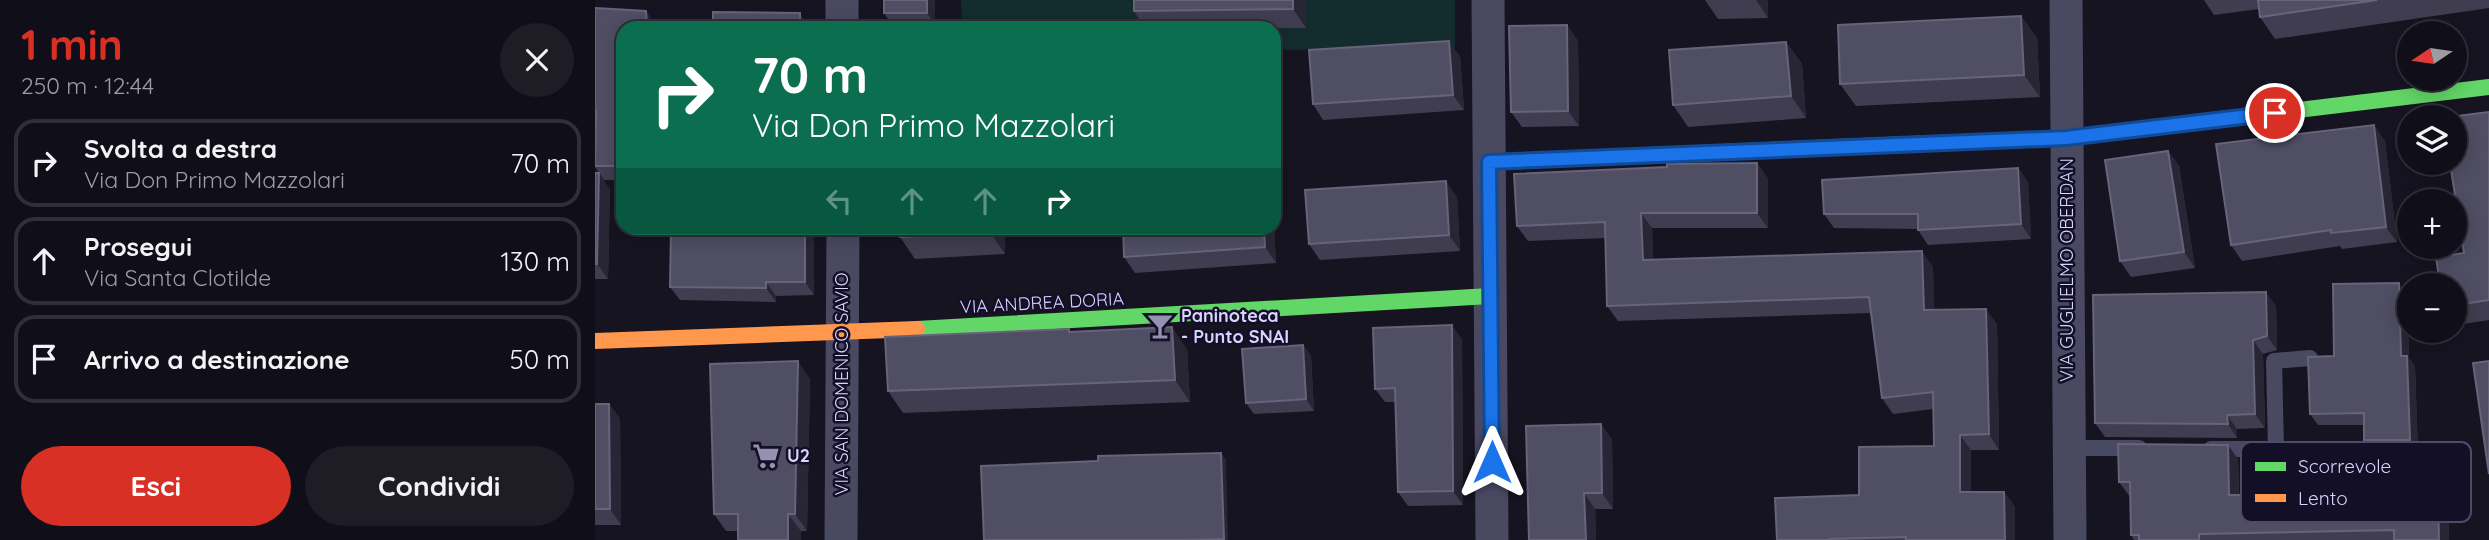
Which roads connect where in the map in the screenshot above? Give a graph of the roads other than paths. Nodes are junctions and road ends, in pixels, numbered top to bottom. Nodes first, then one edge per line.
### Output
1 (842, 0) edge
2 (1487, 0) edge
3 (2066, 0) edge
4 (842, 21) edge
5 (2489, 87) edge
6 (2066, 138) junction
7 (1489, 162) junction
8 (843, 235) edge
9 (1490, 296) junction
10 (844, 333) junction
11 (595, 341) edge
12 (2310, 358) edge
13 (2276, 442) edge
14 (2068, 448) junction
15 (2151, 448) edge
16 (2193, 449) edge
17 (2241, 449) edge
18 (841, 540) edge
19 (1492, 540) edge
20 (2070, 540) edge

1 - 4 street
2 - 7 street
3 - 6 street, VIA GUGLIELMO OBERDAN
5 - 6 street
6 - 7 street
6 - 14 street, VIA GUGLIELMO OBERDAN
7 - 9 street
8 - 10 street, VIA SAN DOMENICO SAVIO
9 - 10 street, VIA ANDREA DORIA
9 - 19 street
10 - 11 street, VIA ANDREA DORIA
10 - 18 street, VIA SAN DOMENICO SAVIO
12 - 13 lane
14 - 15 lane
14 - 20 street, VIA GUGLIELMO OBERDAN
16 - 17 lane

